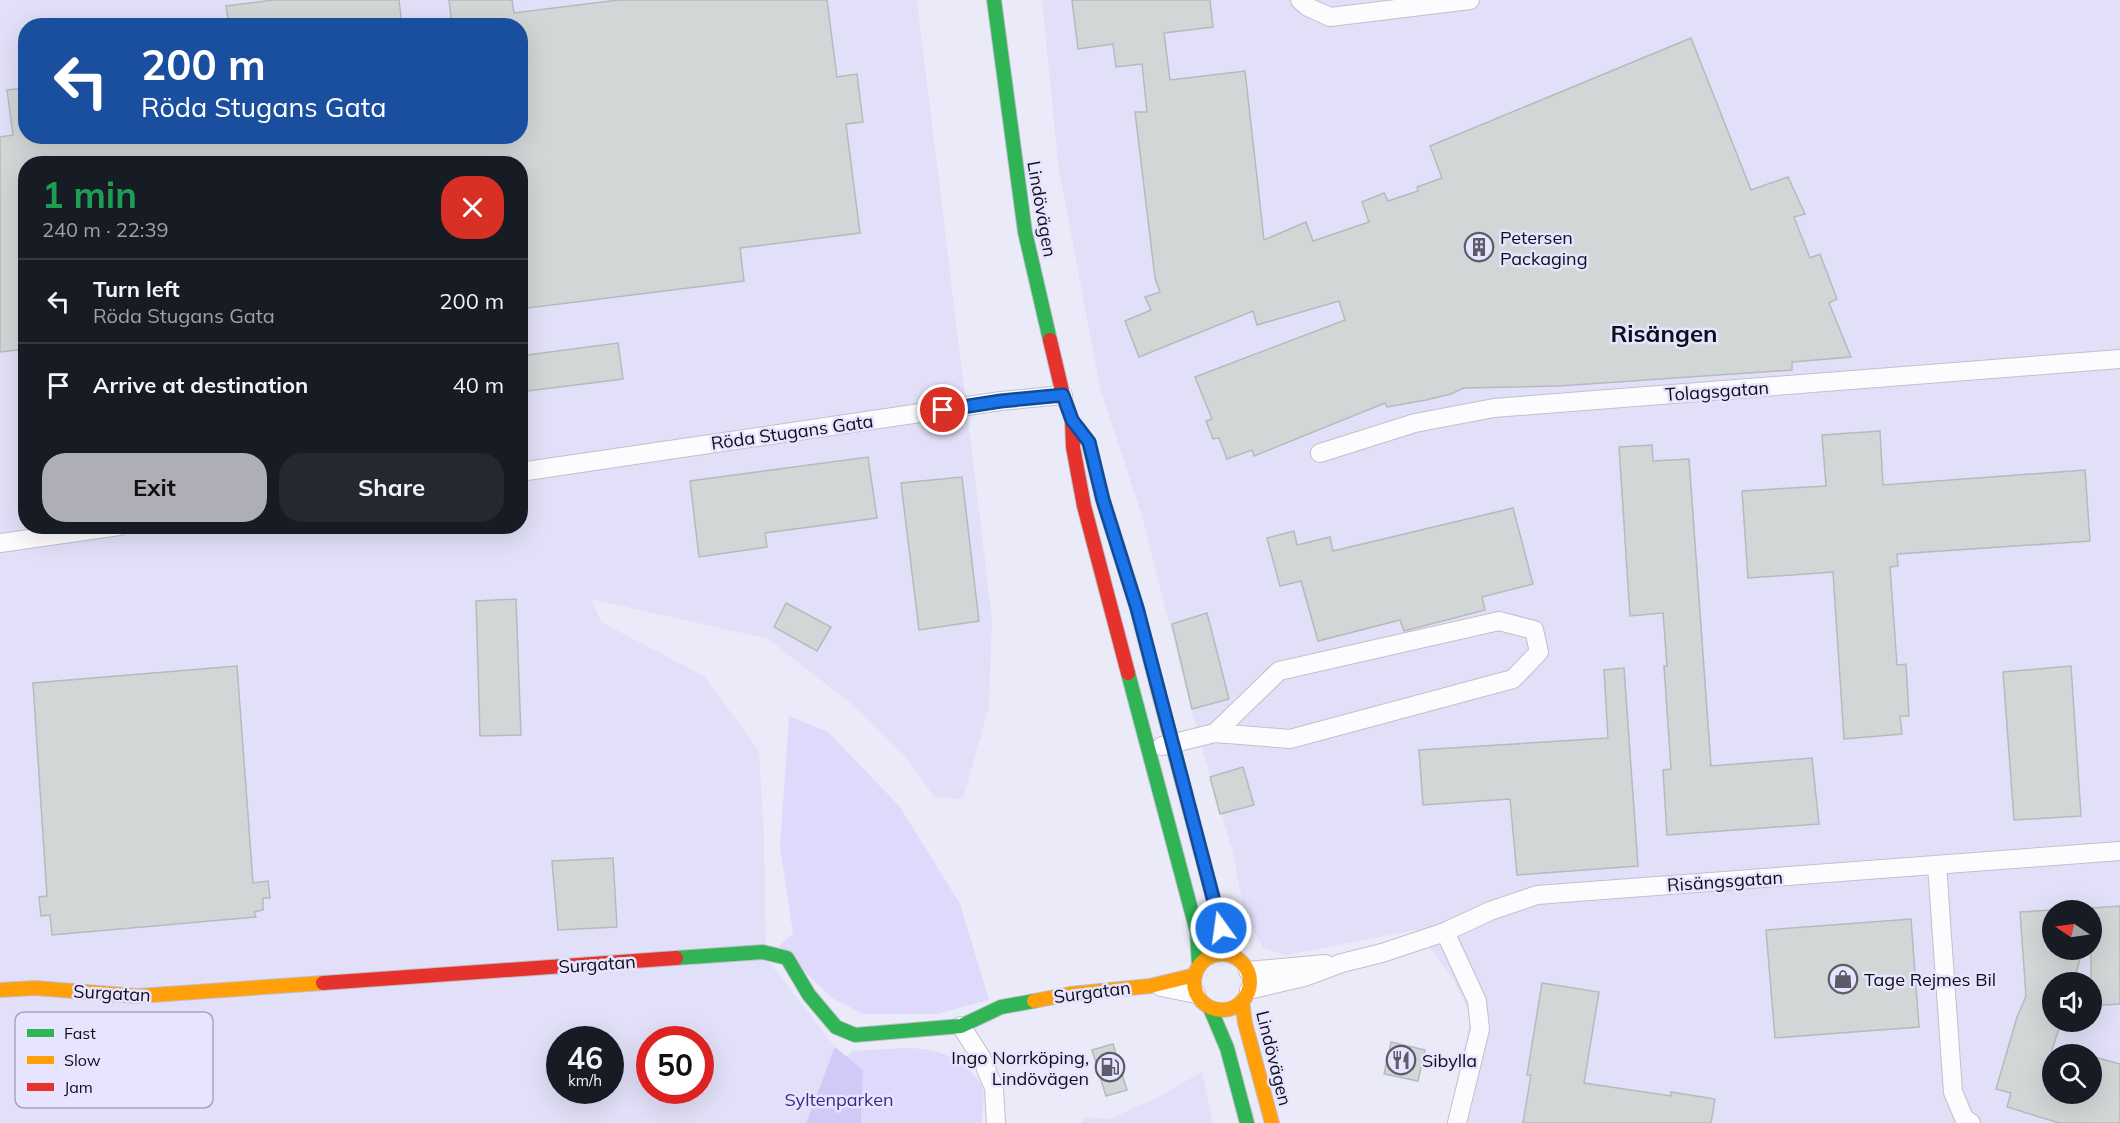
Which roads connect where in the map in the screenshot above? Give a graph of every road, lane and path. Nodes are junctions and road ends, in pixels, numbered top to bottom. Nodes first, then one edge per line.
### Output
1 (994, 0) edge
2 (1300, 0) edge
3 (1470, 0) edge
4 (2120, 359) edge
5 (1063, 395) junction
6 (1072, 420) junction
7 (1320, 453) dead end
8 (528, 471) edge
9 (63, 534) edge
10 (0, 543) edge
11 (1215, 733) junction
12 (1173, 743) junction
13 (1148, 748) junction
14 (2120, 851) edge
15 (1937, 866) junction
16 (1445, 932) junction
17 (1234, 957) junction
18 (1342, 963) junction
19 (1197, 970) junction
20 (1248, 971) junction
21 (1150, 986) junction
22 (0, 990) edge
23 (1196, 994) junction
24 (1246, 996) junction
25 (1210, 1008) junction
26 (961, 1026) junction
27 (996, 1123) edge
28 (1247, 1123) edge
29 (1272, 1123) edge
30 (1457, 1123) edge
31 (1971, 1123) edge

1 - 5 main road, Lindövägen
2 - 3 street
4 - 7 street, Tolagsgatan
5 - 6 main road, Lindövägen
5 - 8 street, Röda Stugans Gata
6 - 12 main road, Lindövägen
6 - 13 main road, Lindövägen
9 - 10 street
11 - 11 street
11 - 12 street
12 - 13 street
12 - 17 main road, Lindövägen
13 - 19 main road, Lindövägen
14 - 15 street, Risängsgatan
15 - 16 street, Risängsgatan
15 - 31 street
16 - 18 street, Risängsgatan
16 - 30 street
17 - 19 main road
17 - 20 main road
18 - 20 street, Risängsgatan
18 - 24 street, Risängsgatan
19 - 21 main road, Surgatan
19 - 23 main road
20 - 24 main road
21 - 23 street, Surgatan
21 - 26 main road, Surgatan
22 - 26 main road, Surgatan
23 - 25 main road
24 - 25 main road
24 - 29 main road, Lindövägen
25 - 28 main road
26 - 27 street

